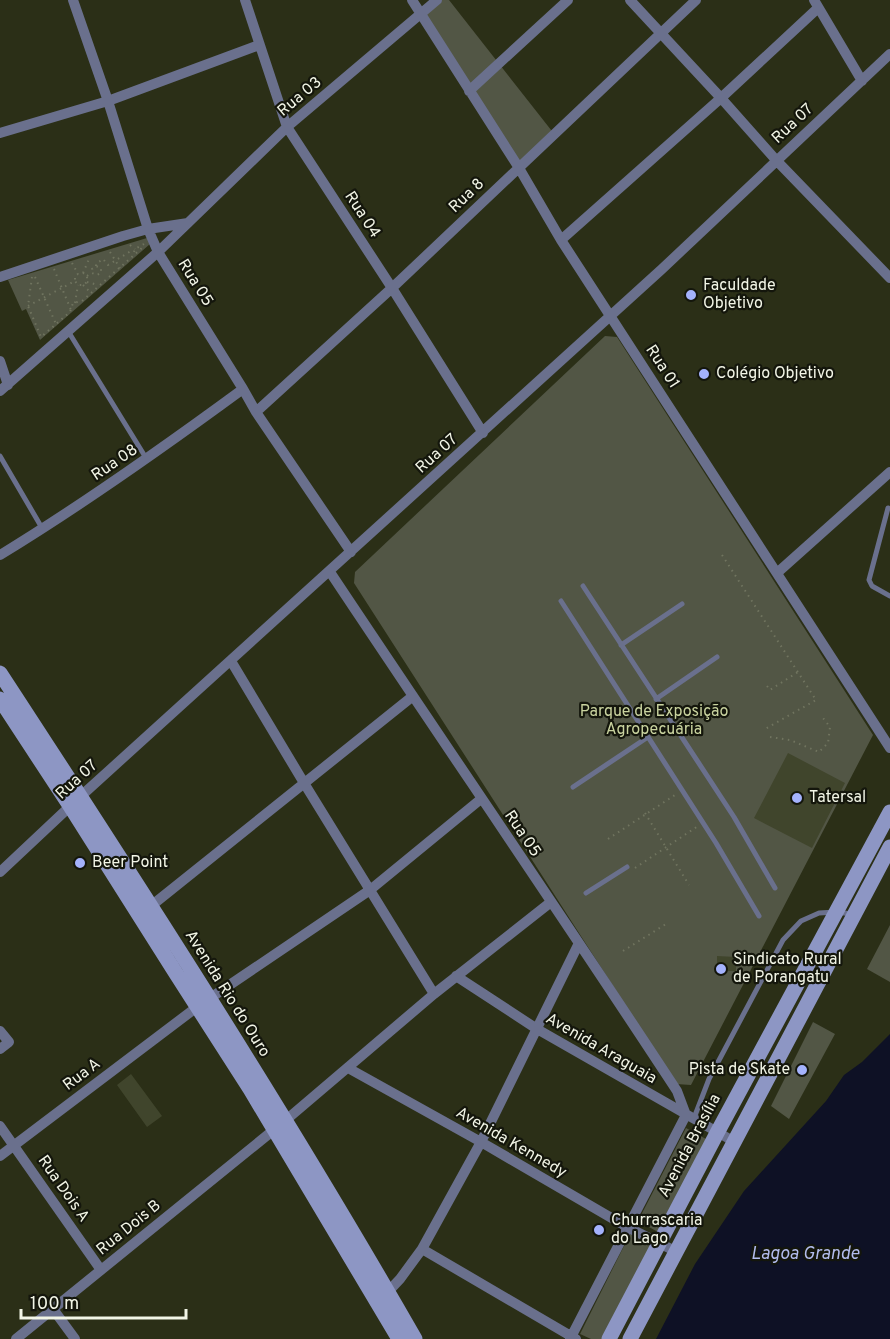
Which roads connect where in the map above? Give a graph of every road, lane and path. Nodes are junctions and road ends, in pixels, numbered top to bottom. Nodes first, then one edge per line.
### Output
1 (73, 0) edge
2 (245, 0) edge
3 (412, 0) edge
4 (437, 0) edge
5 (568, 0) edge
6 (630, 0) edge
7 (696, 0) edge
8 (816, 4) edge
9 (421, 14) junction
10 (661, 33) junction
11 (259, 45) junction
12 (890, 54) edge
13 (861, 81) junction
14 (469, 91) junction
15 (721, 98) junction
16 (108, 101) junction
17 (287, 127) junction
18 (0, 133) edge
19 (776, 160) junction
20 (519, 168) junction
21 (188, 223) junction
22 (148, 229) junction
23 (561, 240) junction
24 (110, 251) dead end
25 (133, 251) junction
26 (158, 252) junction
27 (101, 254) dead end
28 (90, 258) dead end
29 (104, 259) junction
30 (115, 260) junction
31 (72, 262) dead end
32 (108, 265) junction
33 (96, 266) junction
34 (53, 267) dead end
35 (101, 268) junction
36 (120, 268) junction
37 (83, 273) junction
38 (92, 273) junction
39 (78, 274) junction
40 (87, 276) junction
41 (0, 277) edge
42 (890, 278) edge
43 (75, 281) junction
44 (87, 282) junction
45 (81, 285) junction
46 (100, 285) junction
47 (61, 287) junction
48 (392, 288) junction
49 (91, 293) junction
50 (44, 297) junction
51 (75, 303) junction
52 (28, 306) junction
53 (71, 310) junction
54 (610, 316) junction
55 (56, 324) junction
56 (68, 331) junction
57 (0, 362) edge
58 (4, 388) edge
59 (243, 389) junction
60 (256, 412) junction
61 (483, 433) junction
62 (0, 456) edge
63 (147, 460) junction
64 (890, 472) edge
65 (888, 508) dead end
66 (43, 529) junction
67 (351, 552) junction
68 (0, 555) edge
69 (722, 555) dead end
70 (330, 572) junction
71 (777, 573) junction
72 (583, 586) dead end
73 (890, 596) edge
74 (561, 601) dead end
75 (682, 604) dead end
76 (621, 645) junction
77 (717, 657) dead end
78 (231, 661) junction
79 (798, 672) junction
80 (0, 673) edge
81 (767, 686) dead end
82 (413, 696) junction
83 (0, 699) edge
84 (656, 699) junction
85 (823, 718) dead end
86 (765, 729) dead end
87 (648, 737) junction
88 (770, 737) dead end
89 (890, 748) edge
90 (58, 775) junction
91 (304, 783) junction
92 (573, 787) dead end
93 (682, 790) junction
94 (481, 799) junction
95 (76, 801) junction
96 (890, 812) edge
97 (645, 813) junction
98 (703, 823) junction
99 (608, 839) dead end
100 (890, 847) edge
101 (666, 848) junction
102 (861, 865) junction
103 (629, 869) joint
104 (0, 872) edge
105 (876, 874) junction
106 (689, 885) dead end
107 (130, 887) junction
108 (775, 888) dead end
109 (370, 890) junction
110 (586, 893) dead end
111 (551, 902) junction
112 (151, 906) junction
113 (836, 912) junction
114 (854, 915) junction
115 (759, 916) dead end
116 (666, 924) dead end
117 (579, 943) junction
118 (623, 951) dead end
119 (456, 976) junction
120 (800, 979) junction
121 (815, 988) junction
122 (434, 994) junction
123 (203, 1003) junction
124 (537, 1029) junction
125 (0, 1031) edge
126 (4, 1046) edge
127 (348, 1068) junction
128 (690, 1117) junction
129 (280, 1124) junction
130 (0, 1126) edge
131 (717, 1132) junction
132 (734, 1141) junction
133 (481, 1142) junction
134 (14, 1145) junction
135 (0, 1156) edge
136 (627, 1227) junction
137 (659, 1243) junction
138 (422, 1249) junction
139 (677, 1252) junction
140 (101, 1270) junction
141 (383, 1297) junction
142 (53, 1309) junction
143 (572, 1338) edge
144 (16, 1339) edge
145 (75, 1339) edge
146 (399, 1339) edge
147 (415, 1339) edge
148 (609, 1339) edge
149 (630, 1339) edge

1 - 16 street, Rua 05
2 - 11 street, Rua 04
3 - 9 street, Rua 01
4 - 9 street, Rua 03
5 - 14 street
6 - 10 street
7 - 10 street, Rua 8
8 - 13 street
8 - 15 street
9 - 14 street, Rua 01
9 - 17 street, Rua 03
10 - 15 street
10 - 20 street, Rua 8
11 - 16 street
11 - 17 street, Rua 04
12 - 13 street, Rua 07
13 - 19 street, Rua 07
14 - 20 street, Rua 01
15 - 19 street
15 - 23 street
16 - 18 street
16 - 22 street, Rua 05
17 - 21 street, Rua 03
17 - 48 street, Rua 04
19 - 42 street
19 - 54 street, Rua 07
20 - 23 street, Rua 01
20 - 48 street, Rua 8
21 - 22 street
21 - 26 street, Rua 03
22 - 26 street, Rua 05
22 - 41 street
23 - 54 street, Rua 01
24 - 30 path
25 - 25 path
25 - 30 path
25 - 36 path
26 - 56 street, Rua 03
26 - 59 street, Rua 05
27 - 29 path
28 - 37 path
29 - 32 path
29 - 33 path
30 - 32 path
30 - 36 path
31 - 39 path
32 - 35 path
33 - 35 path
33 - 38 path
34 - 47 path
35 - 38 path
36 - 46 path
37 - 39 path
37 - 40 path
38 - 40 path
39 - 43 path
40 - 44 path
43 - 45 path
43 - 47 path
44 - 45 path
44 - 46 path
45 - 49 path
45 - 51 path
46 - 49 path
47 - 50 path
47 - 53 path
48 - 60 street, Rua 8
48 - 61 street, Rua 04
49 - 51 path
50 - 52 path
50 - 52 path
50 - 55 path
51 - 53 path
52 - 55 path
53 - 55 path
54 - 61 street, Rua 07
54 - 71 street, Rua 01
56 - 58 street, Rua 03
56 - 63 lane
57 - 58 street
59 - 60 street, Rua 05
59 - 63 street, Rua 08
60 - 67 street, Rua 05
61 - 67 street, Rua 07
62 - 66 lane
63 - 66 street, Rua 08
64 - 71 street
65 - 73 lane
66 - 68 street, Rua 08
67 - 70 street, Rua 07
69 - 79 path
70 - 78 street, Rua 07
70 - 82 street, Rua 05
71 - 89 street, Rua 01
72 - 76 lane
74 - 87 lane
75 - 76 lane
76 - 84 lane
77 - 84 lane
78 - 91 street
78 - 95 street, Rua 07
79 - 81 path
79 - 86 path
80 - 90 main road, Avenida Rio do Ouro
82 - 91 street
82 - 94 street, Rua 05
83 - 90 main road, Avenida Rio do Ouro
84 - 108 lane
85 - 88 path
87 - 92 lane
87 - 93 lane
90 - 95 main road, Avenida Rio do Ouro
91 - 109 street
91 - 112 street
93 - 97 path
93 - 98 lane
94 - 109 street, Rua A
94 - 111 street, Rua 05
95 - 104 street, Rua 07
95 - 107 main road, Avenida Rio do Ouro
96 - 102 main road, Avenida Brasília
97 - 99 path
97 - 101 path
98 - 101 path
98 - 115 lane
100 - 105 main road
101 - 103 path
101 - 106 path
102 - 105 main road
102 - 113 main road, Avenida Brasília
103 - 110 lane
105 - 114 main road
107 - 112 main road, Avenida Rio do Ouro
107 - 123 main road, Avenida Rio do Ouro
109 - 122 street
109 - 123 street, Rua A
111 - 117 street, Rua 05
111 - 119 street, Rua Dois B
112 - 123 main road, Avenida Rio do Ouro
113 - 114 lane
113 - 120 main road, Avenida Brasília
113 - 128 lane
114 - 121 main road
116 - 118 path
117 - 124 street
117 - 128 street, Rua 05
119 - 122 street, Rua Dois B
119 - 124 street, Avenida Araguaia
120 - 121 main road
120 - 131 main road, Avenida Brasília
121 - 132 main road
122 - 127 street, Rua Dois B
123 - 129 main road, Avenida Rio do Ouro
123 - 134 street, Rua A
124 - 128 street, Avenida Araguaia
124 - 133 street
125 - 126 street
127 - 129 street, Rua Dois B
127 - 133 street, Avenida Kennedy
128 - 131 street, Avenida Araguaia
128 - 136 street
129 - 140 street, Rua Dois B
129 - 141 main road, Avenida Rio do Ouro
130 - 134 street, Rua Dois A
131 - 132 street, Avenida Araguaia
131 - 137 main road, Avenida Brasília
132 - 139 main road
133 - 136 street, Avenida Kennedy
133 - 138 street
134 - 135 street, Rua A
134 - 140 street, Rua Dois A
136 - 137 street, Avenida Kennedy
136 - 143 street
137 - 139 street, Avenida Kennedy
137 - 148 main road, Avenida Brasília
138 - 141 street
138 - 143 street
139 - 149 main road
140 - 142 street, Rua Dois B
141 - 146 main road, Avenida Rio do Ouro
141 - 147 main road, Avenida Rio do Ouro
142 - 144 street, Rua Dois B
142 - 145 street

